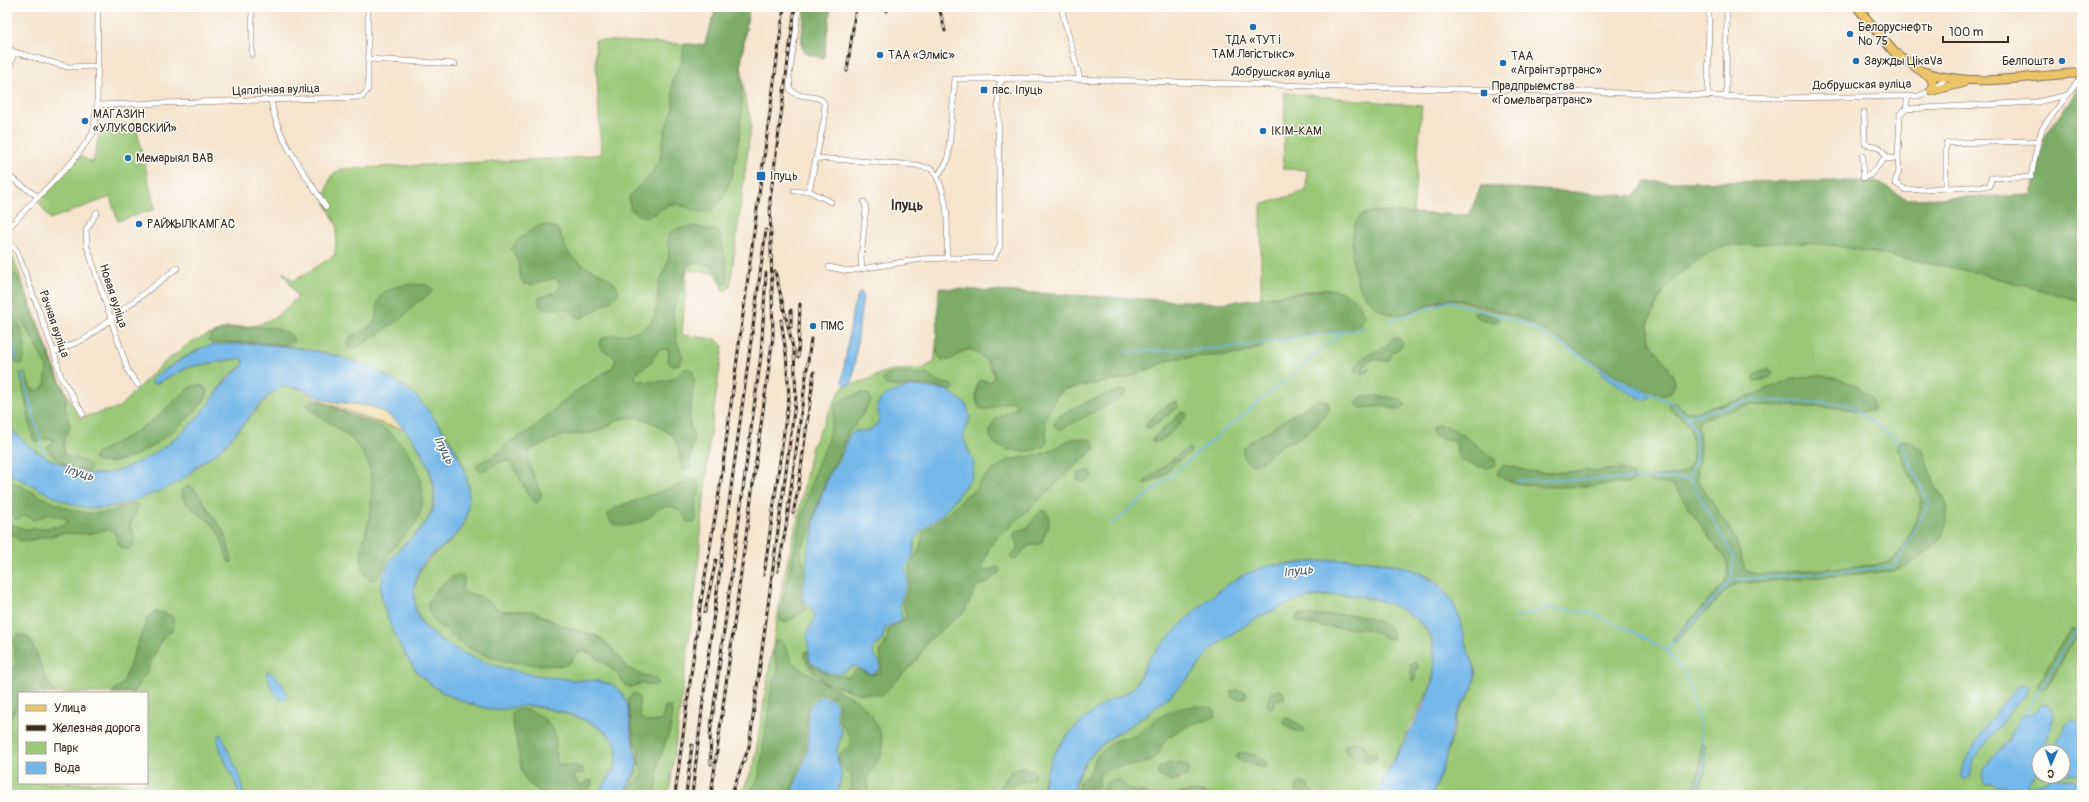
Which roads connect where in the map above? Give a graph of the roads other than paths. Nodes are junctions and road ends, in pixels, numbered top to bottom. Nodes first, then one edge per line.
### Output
1 (98, 7) edge
2 (252, 7) edge
3 (368, 7) edge
4 (799, 7) edge
5 (1061, 7) edge
6 (1709, 7) edge
7 (1727, 7) edge
8 (1857, 7) edge
9 (7, 47) edge
10 (14, 52) junction
11 (252, 55) dead end
12 (368, 59) junction
13 (455, 64) dead end
14 (98, 66) junction
15 (1925, 72) junction
16 (2082, 73) edge
17 (7, 75) edge
18 (2082, 76) edge
19 (1005, 78) junction
20 (1080, 79) junction
21 (1945, 79) junction
22 (1975, 82) junction
23 (1931, 91) junction
24 (2067, 95) junction
25 (1708, 96) junction
26 (1908, 96) junction
27 (1726, 97) junction
28 (271, 100) junction
29 (98, 105) junction
30 (1906, 109) junction
31 (1864, 112) dead end
32 (2038, 141) junction
33 (1863, 156) dead end
34 (817, 158) junction
35 (1888, 158) junction
36 (1898, 158) junction
37 (7, 175) edge
38 (937, 177) junction
39 (1946, 187) junction
40 (794, 191) dead end
41 (809, 191) junction
42 (38, 196) junction
43 (831, 202) dead end
44 (864, 202) dead end
45 (326, 207) dead end
46 (97, 212) dead end
47 (7, 229) edge
48 (7, 241) edge
49 (947, 258) junction
50 (829, 267) dead end
51 (177, 268) dead end
52 (862, 269) junction
53 (110, 318) junction
54 (54, 352) junction
55 (138, 385) dead end
56 (83, 414) dead end

1 - 14 street
2 - 11 street
3 - 12 street, Цяплічная вуліца
4 - 34 street
5 - 20 street
6 - 25 street
7 - 27 street
8 - 15 main road
9 - 10 street
10 - 14 street
10 - 17 street
12 - 13 street
12 - 28 street, Цяплічная вуліца
14 - 29 street
15 - 21 main road
15 - 23 main road
16 - 22 main road
18 - 24 street
19 - 20 street, Добрушская вуліца
19 - 38 street, Добрушская вуліца
19 - 49 street
20 - 25 street, Добрушская вуліца
21 - 22 main road
21 - 23 street, Добрушская вуліца
22 - 23 main road
23 - 26 street, Добрушская вуліца
24 - 30 street
24 - 32 street
25 - 27 street, Добрушская вуліца
26 - 27 street, Добрушская вуліца
26 - 30 street
28 - 29 street, Цяплічная вуліца
28 - 45 street
29 - 42 street
30 - 36 street
31 - 35 street
32 - 39 street
32 - 39 street
33 - 35 street
34 - 38 street
34 - 41 street
35 - 36 street
36 - 39 street
37 - 42 street
38 - 49 street
40 - 41 street
41 - 43 street
42 - 47 street
44 - 52 street
46 - 53 street, Новая вуліца
48 - 54 street, Рачная вуліца
49 - 52 street
50 - 52 street
51 - 53 street
53 - 54 street
53 - 55 street, Новая вуліца
54 - 56 street, Рачная вуліца

